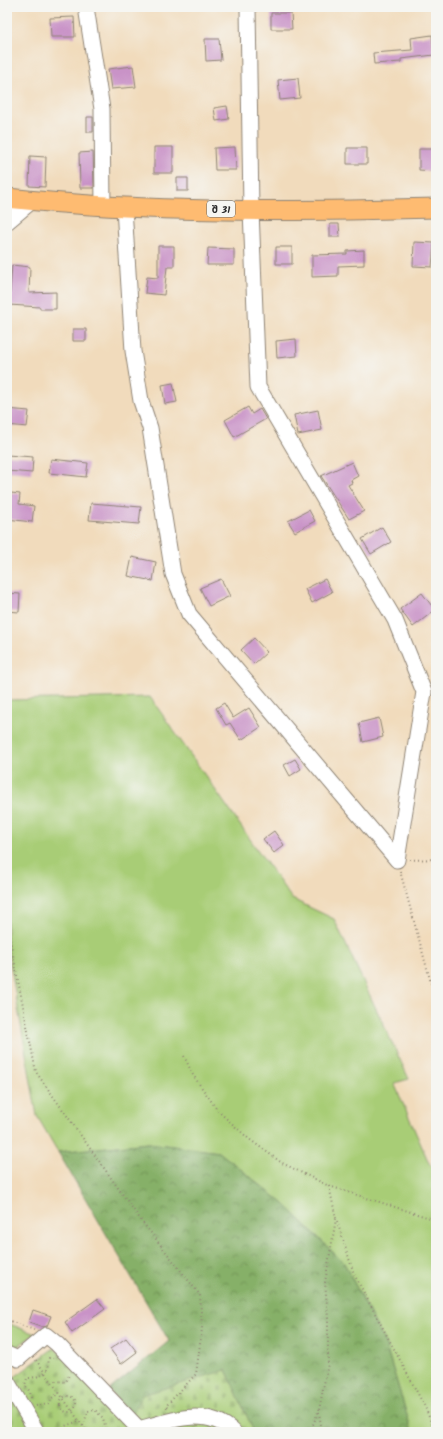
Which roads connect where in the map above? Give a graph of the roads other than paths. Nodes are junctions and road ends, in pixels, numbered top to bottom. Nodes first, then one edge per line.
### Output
1 (86, 7) edge
2 (248, 7) edge
3 (7, 198) edge
4 (32, 201) junction
5 (103, 207) junction
6 (124, 208) junction
7 (436, 208) edge
8 (251, 210) junction
9 (7, 222) edge
10 (430, 691) edge
11 (7, 1354) edge
12 (7, 1381) edge
13 (37, 1432) edge
14 (234, 1432) edge

1 - 5 street
2 - 8 street
3 - 4 main road, შ 31
4 - 5 main road, შ 31
4 - 9 street
5 - 6 main road, შ 31
6 - 8 main road, შ 31
6 - 10 street
7 - 8 main road, შ 31
8 - 10 street
11 - 14 street
12 - 13 street

